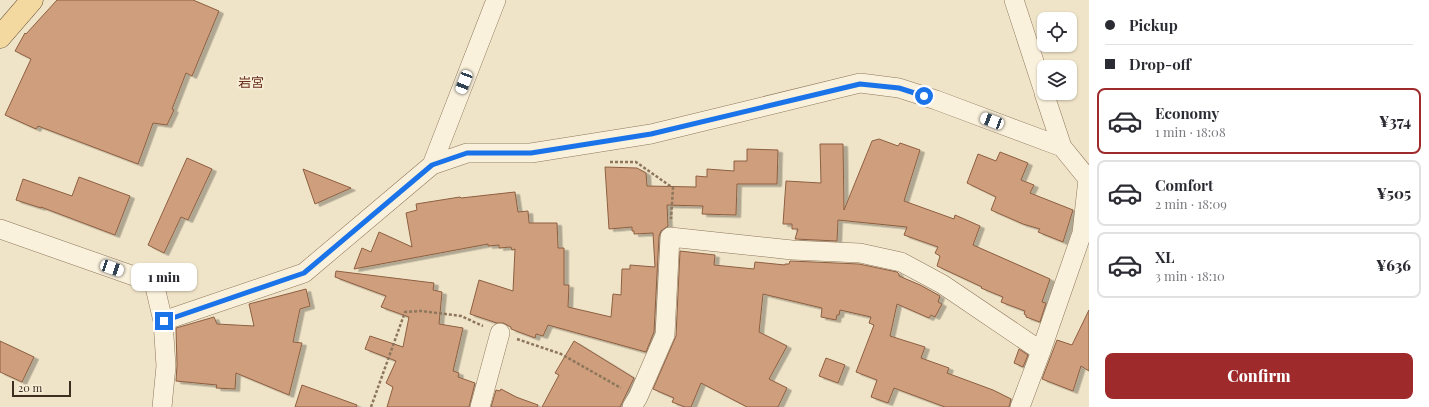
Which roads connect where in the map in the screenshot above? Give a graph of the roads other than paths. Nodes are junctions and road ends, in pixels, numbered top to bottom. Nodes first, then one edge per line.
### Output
1 (32, 0) edge
2 (496, 0) edge
3 (1014, 0) edge
4 (0, 37) edge
5 (1037, 71) edge
6 (1046, 100) edge
7 (1062, 147) junction
8 (432, 165) junction
9 (0, 229) edge
10 (164, 321) junction
11 (500, 333) dead end
12 (1041, 351) junction
13 (162, 407) edge
14 (480, 407) edge
15 (632, 407) edge
16 (1020, 407) edge

1 - 4 main road
2 - 8 street
3 - 5 street
6 - 7 street
7 - 8 street
7 - 12 street
8 - 10 street
9 - 10 street
10 - 13 street
11 - 14 street
12 - 15 street
12 - 16 street

